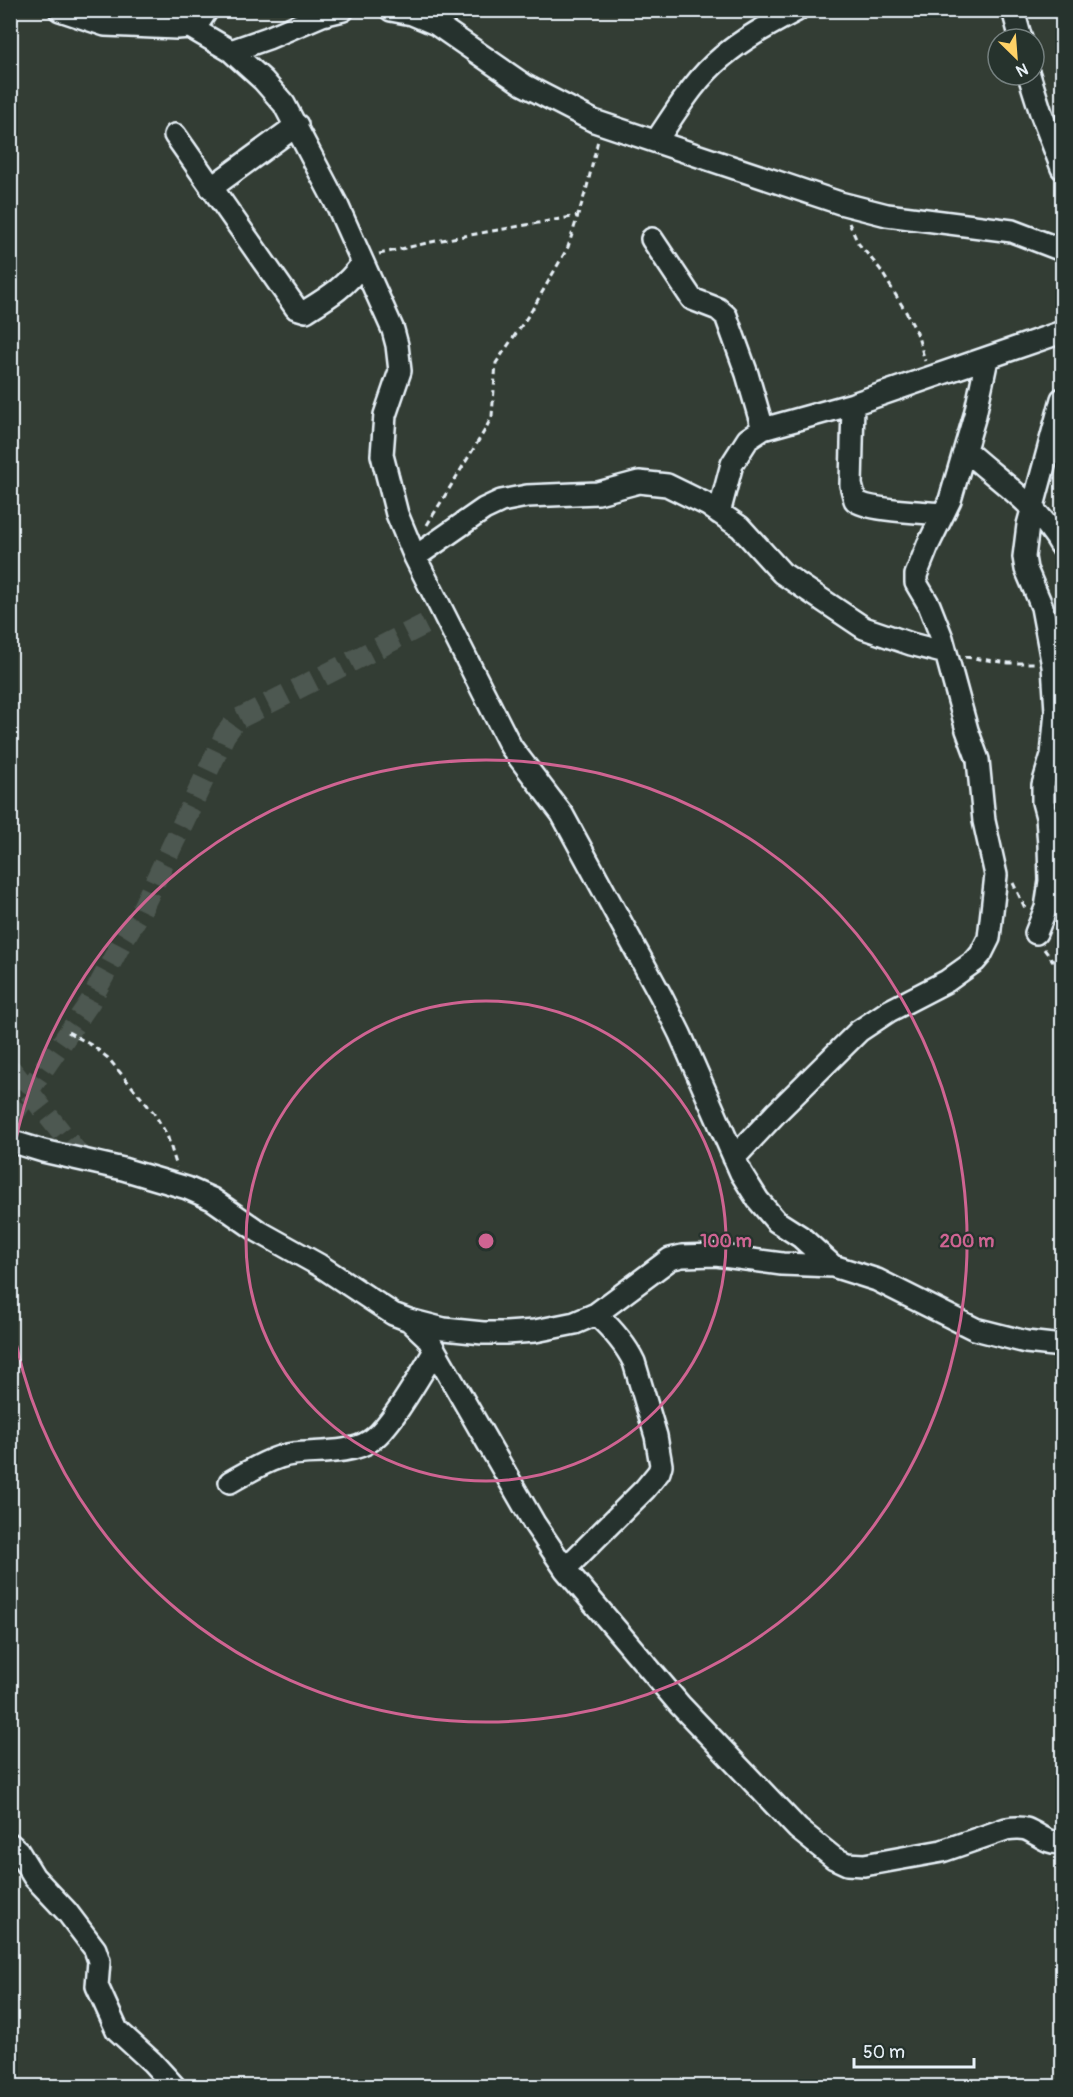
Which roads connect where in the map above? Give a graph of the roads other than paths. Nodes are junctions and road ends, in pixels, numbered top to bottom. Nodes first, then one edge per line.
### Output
1 (60, 10) edge
2 (207, 10) edge
3 (343, 10) edge
4 (391, 10) edge
5 (797, 10) edge
6 (1013, 10) edge
7 (190, 27) junction
8 (1018, 27) edge
9 (231, 51) junction
10 (1033, 87) edge
11 (297, 125) junction
12 (175, 135) dead end
13 (656, 141) junction
14 (1062, 168) edge
15 (211, 188) junction
16 (652, 239) dead end
17 (1062, 250) edge
18 (361, 261) junction
19 (1062, 332) edge
20 (987, 358) junction
21 (1062, 399) edge
22 (853, 404) junction
23 (763, 429) junction
24 (965, 450) junction
25 (1033, 508) junction
26 (719, 513) junction
27 (943, 514) junction
28 (1062, 547) edge
29 (417, 555) junction
30 (946, 653) junction
31 (1059, 716) edge
32 (1036, 933) road end
33 (10, 1141) edge
34 (734, 1158) junction
35 (833, 1266) junction
36 (596, 1314) junction
37 (409, 1320) junction
38 (1062, 1346) edge
39 (435, 1352) junction
40 (230, 1482) dead end
41 (565, 1569) junction
42 (1062, 1843) edge
43 (10, 1844) edge
44 (174, 2086) edge

1 - 7 street
2 - 7 street
3 - 9 street
4 - 13 street
5 - 13 street
6 - 8 street
7 - 9 street
9 - 11 street
10 - 14 street
11 - 15 street
11 - 18 street
12 - 15 street
13 - 17 street
15 - 18 street
16 - 23 street
18 - 29 street
19 - 20 street
20 - 22 street
20 - 24 street
21 - 25 street
22 - 23 street
22 - 27 street
23 - 26 street
24 - 25 street
24 - 27 street
25 - 28 street
25 - 31 street
26 - 29 street
26 - 30 street
27 - 30 street
29 - 34 street
30 - 34 street
31 - 32 street
33 - 37 street
34 - 35 street
35 - 36 street
35 - 38 street
36 - 37 street
36 - 41 street
37 - 39 street
39 - 40 street
39 - 41 street
41 - 42 street
43 - 44 street

